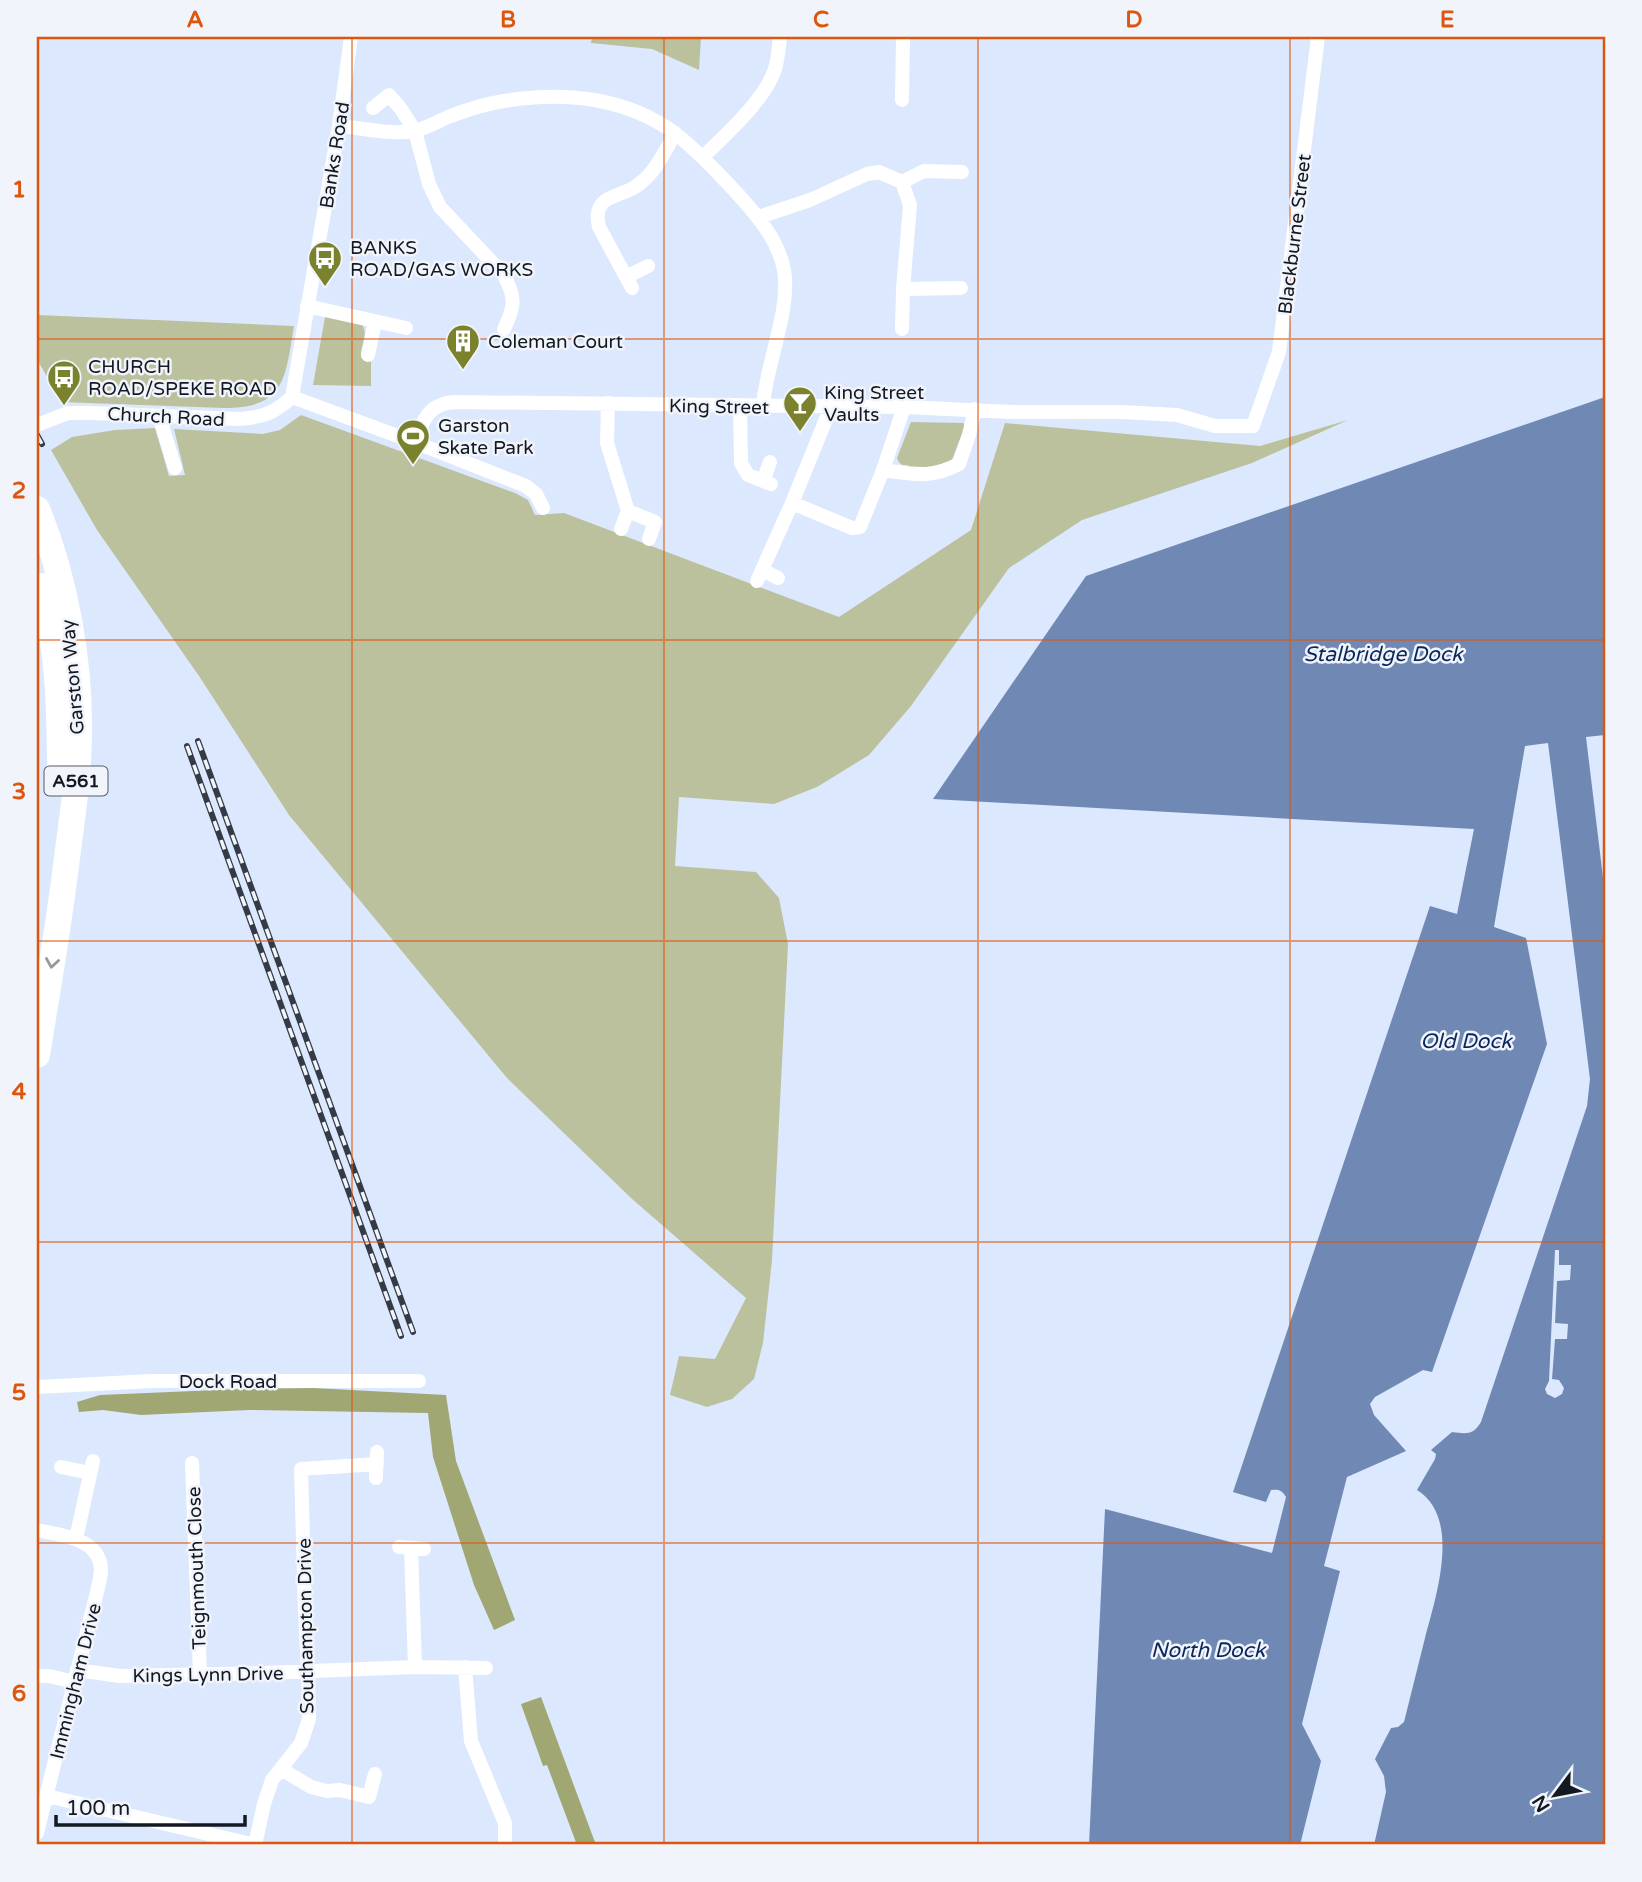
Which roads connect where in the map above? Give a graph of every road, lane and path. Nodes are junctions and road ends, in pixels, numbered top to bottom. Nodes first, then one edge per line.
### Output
1 (351, 37) edge
2 (780, 37) edge
3 (903, 37) edge
4 (1318, 37) edge
5 (902, 100) dead end
6 (373, 108) dead end
7 (339, 126) junction
8 (415, 131) junction
9 (675, 133) junction
10 (703, 157) junction
11 (962, 172) dead end
12 (902, 181) junction
13 (759, 217) junction
14 (648, 266) dead end
15 (961, 288) dead end
16 (903, 289) junction
17 (307, 306) junction
18 (375, 322) junction
19 (406, 328) dead end
20 (504, 329) dead end
21 (902, 329) dead end
22 (368, 355) dead end
23 (292, 397) junction
24 (608, 403) junction
25 (740, 406) junction
26 (763, 406) junction
27 (831, 407) junction
28 (904, 407) junction
29 (975, 409) junction
30 (159, 416) junction
31 (37, 425) edge
32 (1253, 426) joint
33 (414, 442) junction
34 (770, 463) dead end
35 (175, 468) dead end
36 (883, 470) junction
37 (792, 503) junction
38 (543, 508) dead end
39 (37, 509) edge
40 (628, 511) junction
41 (621, 529) dead end
42 (649, 540) dead end
43 (37, 564) edge
44 (778, 578) dead end
45 (37, 941) edge
46 (37, 1055) edge
47 (419, 1381) dead end
48 (37, 1387) edge
49 (192, 1463) dead end
50 (377, 1465) dead end
51 (61, 1467) dead end
52 (37, 1530) edge
53 (76, 1539) junction
54 (411, 1548) dead end
55 (415, 1667) junction
56 (465, 1668) junction
57 (486, 1668) dead end
58 (309, 1671) junction
59 (200, 1674) junction
60 (37, 1675) edge
61 (76, 1676) junction
62 (281, 1769) junction
63 (374, 1774) dead end
64 (47, 1796) junction
65 (37, 1833) edge
66 (255, 1845) edge
67 (505, 1845) edge

1 - 7 street, Banks Road
2 - 10 street
3 - 5 street
4 - 32 street, Blackburne Street
6 - 8 street
7 - 8 street
7 - 17 street, Banks Road
8 - 9 street
8 - 20 street
9 - 10 street
9 - 14 street
10 - 13 street
11 - 12 street
12 - 13 street
12 - 16 street
13 - 26 street
15 - 16 street
16 - 21 street
17 - 18 street
17 - 23 street, Banks Road
18 - 19 street
18 - 22 street
23 - 30 street, Church Road
23 - 33 street
24 - 25 street, King Street
24 - 33 street, King Street
24 - 40 street
25 - 26 street, King Street
25 - 34 street
26 - 27 street, King Street
27 - 28 street, King Street
27 - 37 street
28 - 29 street, King Street
28 - 36 street
29 - 32 street, King Street
29 - 36 street
30 - 31 street, Church Road
30 - 35 street
33 - 38 street
36 - 37 street
37 - 44 street
39 -> 46 highway, Garston Way / A561
40 - 41 street
40 - 42 street
43 - 45 highway, Garston Way / A561
47 - 48 street, Dock Road
49 - 59 street, Teignmouth Close
50 - 58 street, Southampton Drive
51 - 53 street
52 - 53 street
53 - 61 street, Immingham Drive
54 - 55 street
55 - 56 street, Kings Lynn Drive
55 - 58 street, Kings Lynn Drive
56 - 57 street, Kings Lynn Drive
56 - 67 street
58 - 59 street, Kings Lynn Drive
58 - 62 street, Southampton Drive
59 - 61 street, Kings Lynn Drive
60 - 61 street, Kings Lynn Drive
61 - 64 street, Immingham Drive
62 - 63 street
62 - 66 street, Southampton Drive
64 - 65 street, Immingham Drive
64 - 66 street

